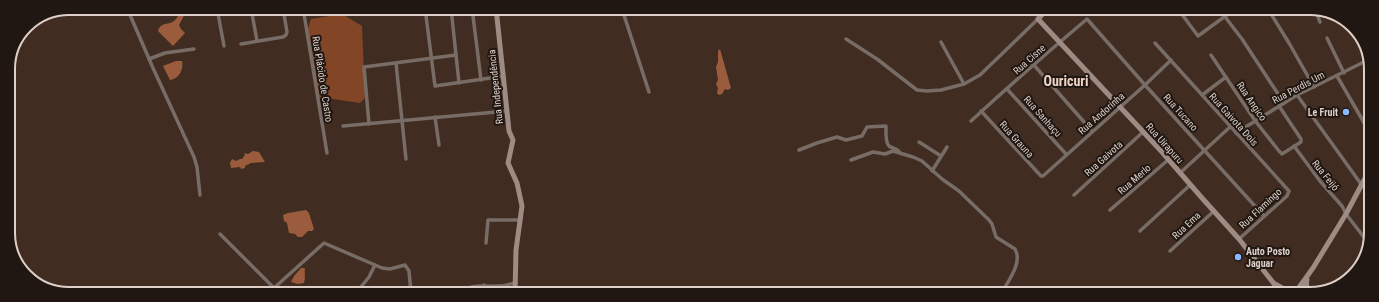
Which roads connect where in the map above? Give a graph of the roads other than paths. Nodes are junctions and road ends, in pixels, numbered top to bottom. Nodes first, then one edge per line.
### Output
1 (130, 15) edge
2 (218, 15) edge
3 (252, 15) edge
4 (284, 15) edge
5 (304, 15) edge
6 (426, 15) edge
7 (452, 15) edge
8 (473, 15) edge
9 (497, 15) edge
10 (624, 15) edge
11 (1042, 15) edge
12 (1182, 15) edge
13 (1272, 15) edge
14 (1224, 16) joint
15 (1318, 16) edge
16 (1038, 19) junction
17 (1087, 19) joint
18 (1320, 22) dead end
19 (1327, 38) dead end
20 (846, 39) dead end
21 (1058, 40) junction
22 (257, 41) junction
23 (941, 42) dead end
24 (1155, 43) dead end
25 (241, 44) dead end
26 (224, 46) dead end
27 (194, 49) dead end
28 (456, 55) junction
29 (1212, 55) dead end
30 (431, 58) junction
31 (149, 59) junction
32 (1171, 60) junction
33 (396, 63) junction
34 (1363, 63) edge
35 (1033, 64) junction
36 (1344, 73) junction
37 (504, 76) junction
38 (1337, 76) junction
39 (1226, 77) junction
40 (481, 80) junction
41 (459, 83) junction
42 (964, 84) junction
43 (1145, 85) junction
44 (1314, 87) junction
45 (1007, 89) junction
46 (648, 92) dead end
47 (1202, 95) junction
48 (1297, 95) junction
49 (1284, 102) junction
50 (1279, 106) junction
51 (1119, 107) junction
52 (981, 111) junction
53 (507, 112) junction
54 (435, 118) junction
55 (402, 120) junction
56 (971, 121) dead end
57 (1256, 122) junction
58 (1364, 123) edge
59 (369, 124) junction
60 (343, 126) dead end
61 (1230, 128) junction
62 (1092, 131) junction
63 (1143, 132) junction
64 (1236, 134) junction
65 (919, 142) dead end
66 (439, 145) dead end
67 (1294, 146) junction
68 (947, 147) dead end
69 (799, 150) dead end
70 (1204, 151) junction
71 (327, 153) dead end
72 (900, 153) junction
73 (1066, 154) junction
74 (941, 156) junction
75 (406, 159) dead end
76 (851, 160) dead end
77 (1168, 160) junction
78 (932, 170) junction
79 (1180, 173) junction
80 (1041, 176) joint
81 (1364, 179) edge
82 (1361, 184) junction
83 (1190, 185) junction
84 (1287, 188) joint
85 (200, 195) dead end
86 (1074, 195) dead end
87 (1110, 210) dead end
88 (1214, 211) junction
89 (1346, 214) junction
90 (1264, 216) junction
91 (521, 220) junction
92 (1140, 231) dead end
93 (220, 234) dead end
94 (1364, 236) edge
95 (1239, 239) junction
96 (486, 243) dead end
97 (1170, 251) dead end
98 (375, 265) junction
99 (1308, 276) junction
100 (515, 283) junction
101 (1275, 283) junction
102 (1306, 283) junction
103 (484, 285) joint
104 (273, 287) edge
105 (275, 287) edge
106 (362, 287) edge
107 (410, 287) edge
108 (472, 287) edge
109 (515, 287) edge
110 (1005, 287) edge
111 (1278, 287) edge
112 (1283, 287) edge
113 (1299, 287) edge
114 (1305, 287) edge
115 (1307, 287) edge

1 - 31 street
2 - 26 street
3 - 22 street
4 - 22 street
5 - 71 street, Rua Plácido de Castro
6 - 30 street
7 - 28 street
8 - 40 street
9 - 37 street, Rua Independência
10 - 46 street
11 - 16 street
12 - 14 street
13 - 44 street
14 - 49 street
15 - 18 street
16 - 21 street, Rua Uirapuru
16 - 42 street
17 - 21 street, Rua Cisne
17 - 43 street, Rua Tucano
19 - 36 street
20 - 42 street
21 - 35 street, Rua Cisne
21 - 51 street, Rua Uirapuru
22 - 25 street
23 - 42 street
24 - 32 street, Rua Gaivota Dois
27 - 31 street
28 - 30 street
28 - 41 street
29 - 39 street, Rua Angico
30 - 33 street
30 - 41 street
31 - 85 street
32 - 43 street, Rua Andorinha
32 - 47 street, Rua Gaivota Dois
33 - 55 street
33 - 59 street
34 - 36 street, Rua Perdis Um
35 - 45 street, Rua Cisne
35 - 62 street
36 - 38 street, Rua Perdis Um
37 - 40 street
37 - 53 street, Rua Independência
38 - 44 street, Rua Perdis Um
38 - 58 street
39 - 47 street
39 - 57 street, Rua Angico
40 - 41 street
43 - 51 street, Rua Andorinha
43 - 70 street, Rua Tucano
44 - 48 street, Rua Perdis Um
45 - 52 street, Rua Cisne
45 - 73 street, Rua Sanhaçu
47 - 61 street, Rua Gaivota Dois
48 - 49 street, Rua Perdis Um
48 - 82 street
49 - 50 street, Rua Perdis Um
50 - 57 street, Rua Perdis Um
50 - 67 street
51 - 62 street, Rua Andorinha
51 - 63 street, Rua Uirapuru
52 - 56 street, Rua Cisne
52 - 80 street, Rua Grauna
53 - 54 street
53 - 91 street, Rua Independência
54 - 55 street
54 - 66 street
55 - 59 street
55 - 75 street
57 - 64 street, Rua Perdis Um
57 - 67 street, Rua Angico
59 - 60 street
61 - 64 street, Rua Gaivota Dois
61 - 70 street
62 - 73 street, Rua Andorinha
63 - 77 street, Rua Uirapuru
63 - 86 street, Rua Gaivota
64 - 84 street, Rua Gaivota Dois
65 - 74 street
67 - 89 street, Rua Feijó
68 - 74 street
69 - 72 street
70 - 79 street
70 - 90 street, Rua Tucano
72 - 76 street
72 - 78 street
73 - 80 street, Rua Andorinha
74 - 78 street
77 - 79 street, Rua Uirapuru
77 - 87 street, Rua Merlo
78 - 110 street
79 - 83 street, Rua Uirapuru
81 - 82 street
82 - 89 street
83 - 88 street, Rua Uirapuru
83 - 92 street
84 - 90 street, Rua Flamingo
88 - 95 street, Rua Uirapuru
88 - 97 street, Rua Ema
89 - 94 street, Rua Feijó
89 - 99 street
90 - 95 street, Rua Flamingo
91 - 96 street
91 - 100 street
93 - 104 street
95 - 101 street, Rua Uirapuru
98 - 105 street
98 - 106 street
98 - 107 street
99 - 102 street
99 - 113 street
100 - 103 street
100 - 109 street
101 - 111 street, Rua Uirapuru
101 - 112 street, Rua Uirapuru
102 - 114 street
102 - 115 street
103 - 108 street

